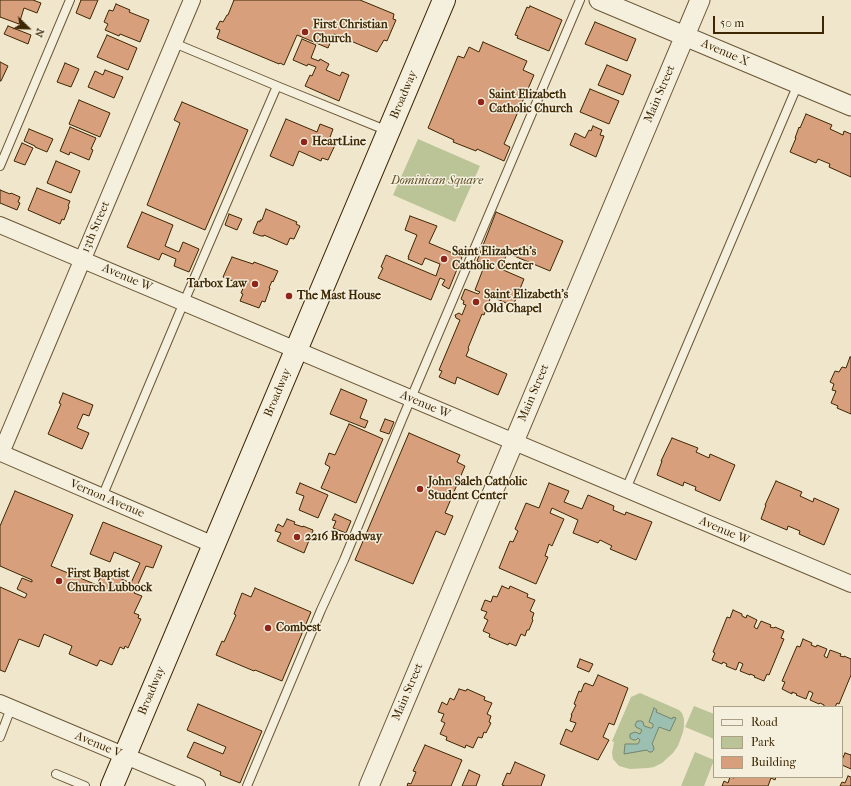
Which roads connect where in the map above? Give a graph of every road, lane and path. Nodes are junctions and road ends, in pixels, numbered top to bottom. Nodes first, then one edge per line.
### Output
1 (70, 0) edge
2 (192, 0) edge
3 (444, 0) edge
4 (580, 0) edge
5 (599, 0) edge
6 (700, 0) edge
7 (685, 36) junction
8 (174, 43) junction
9 (798, 84) junction
10 (277, 86) junction
11 (851, 106) edge
12 (388, 131) junction
13 (0, 166) edge
14 (0, 225) edge
15 (82, 260) junction
16 (184, 302) junction
17 (296, 350) junction
18 (411, 398) junction
19 (514, 442) junction
20 (1, 453) edge
21 (626, 489) junction
22 (102, 497) junction
23 (214, 545) junction
24 (851, 584) edge
25 (5, 705) edge
26 (0, 737) edge
27 (125, 756) junction
28 (56, 774) dead end
29 (85, 786) edge
30 (112, 786) edge
31 (197, 786) edge
32 (247, 786) edge
33 (368, 786) edge

1 - 13 lane
2 - 8 street, 13th Street
3 - 12 main road, Broadway
4 - 18 lane
5 - 7 street, Avenue X
6 - 7 street, Main Street
7 - 9 street, Avenue X
7 - 19 street, Main Street
8 - 10 lane
8 - 15 street, 13th Street
9 - 11 street, Avenue X
9 - 21 lane
10 - 12 lane
10 - 16 lane
12 - 17 main road, Broadway
14 - 15 street, Avenue W
15 - 16 street, Avenue W
15 - 20 street, 13th Street
16 - 17 street, Avenue W
16 - 22 lane
17 - 18 street, Avenue W
17 - 23 main road, Broadway
18 - 19 street, Avenue W
18 - 32 lane
19 - 21 street, Avenue W
19 - 33 street, Main Street
20 - 22 street, Vernon Avenue
21 - 24 street, Avenue W
22 - 23 street, Vernon Avenue
23 - 27 main road, Broadway
25 - 26 lane
25 - 27 street, Avenue V
27 - 30 main road, Broadway
27 - 31 street, Avenue V
28 - 29 lane

